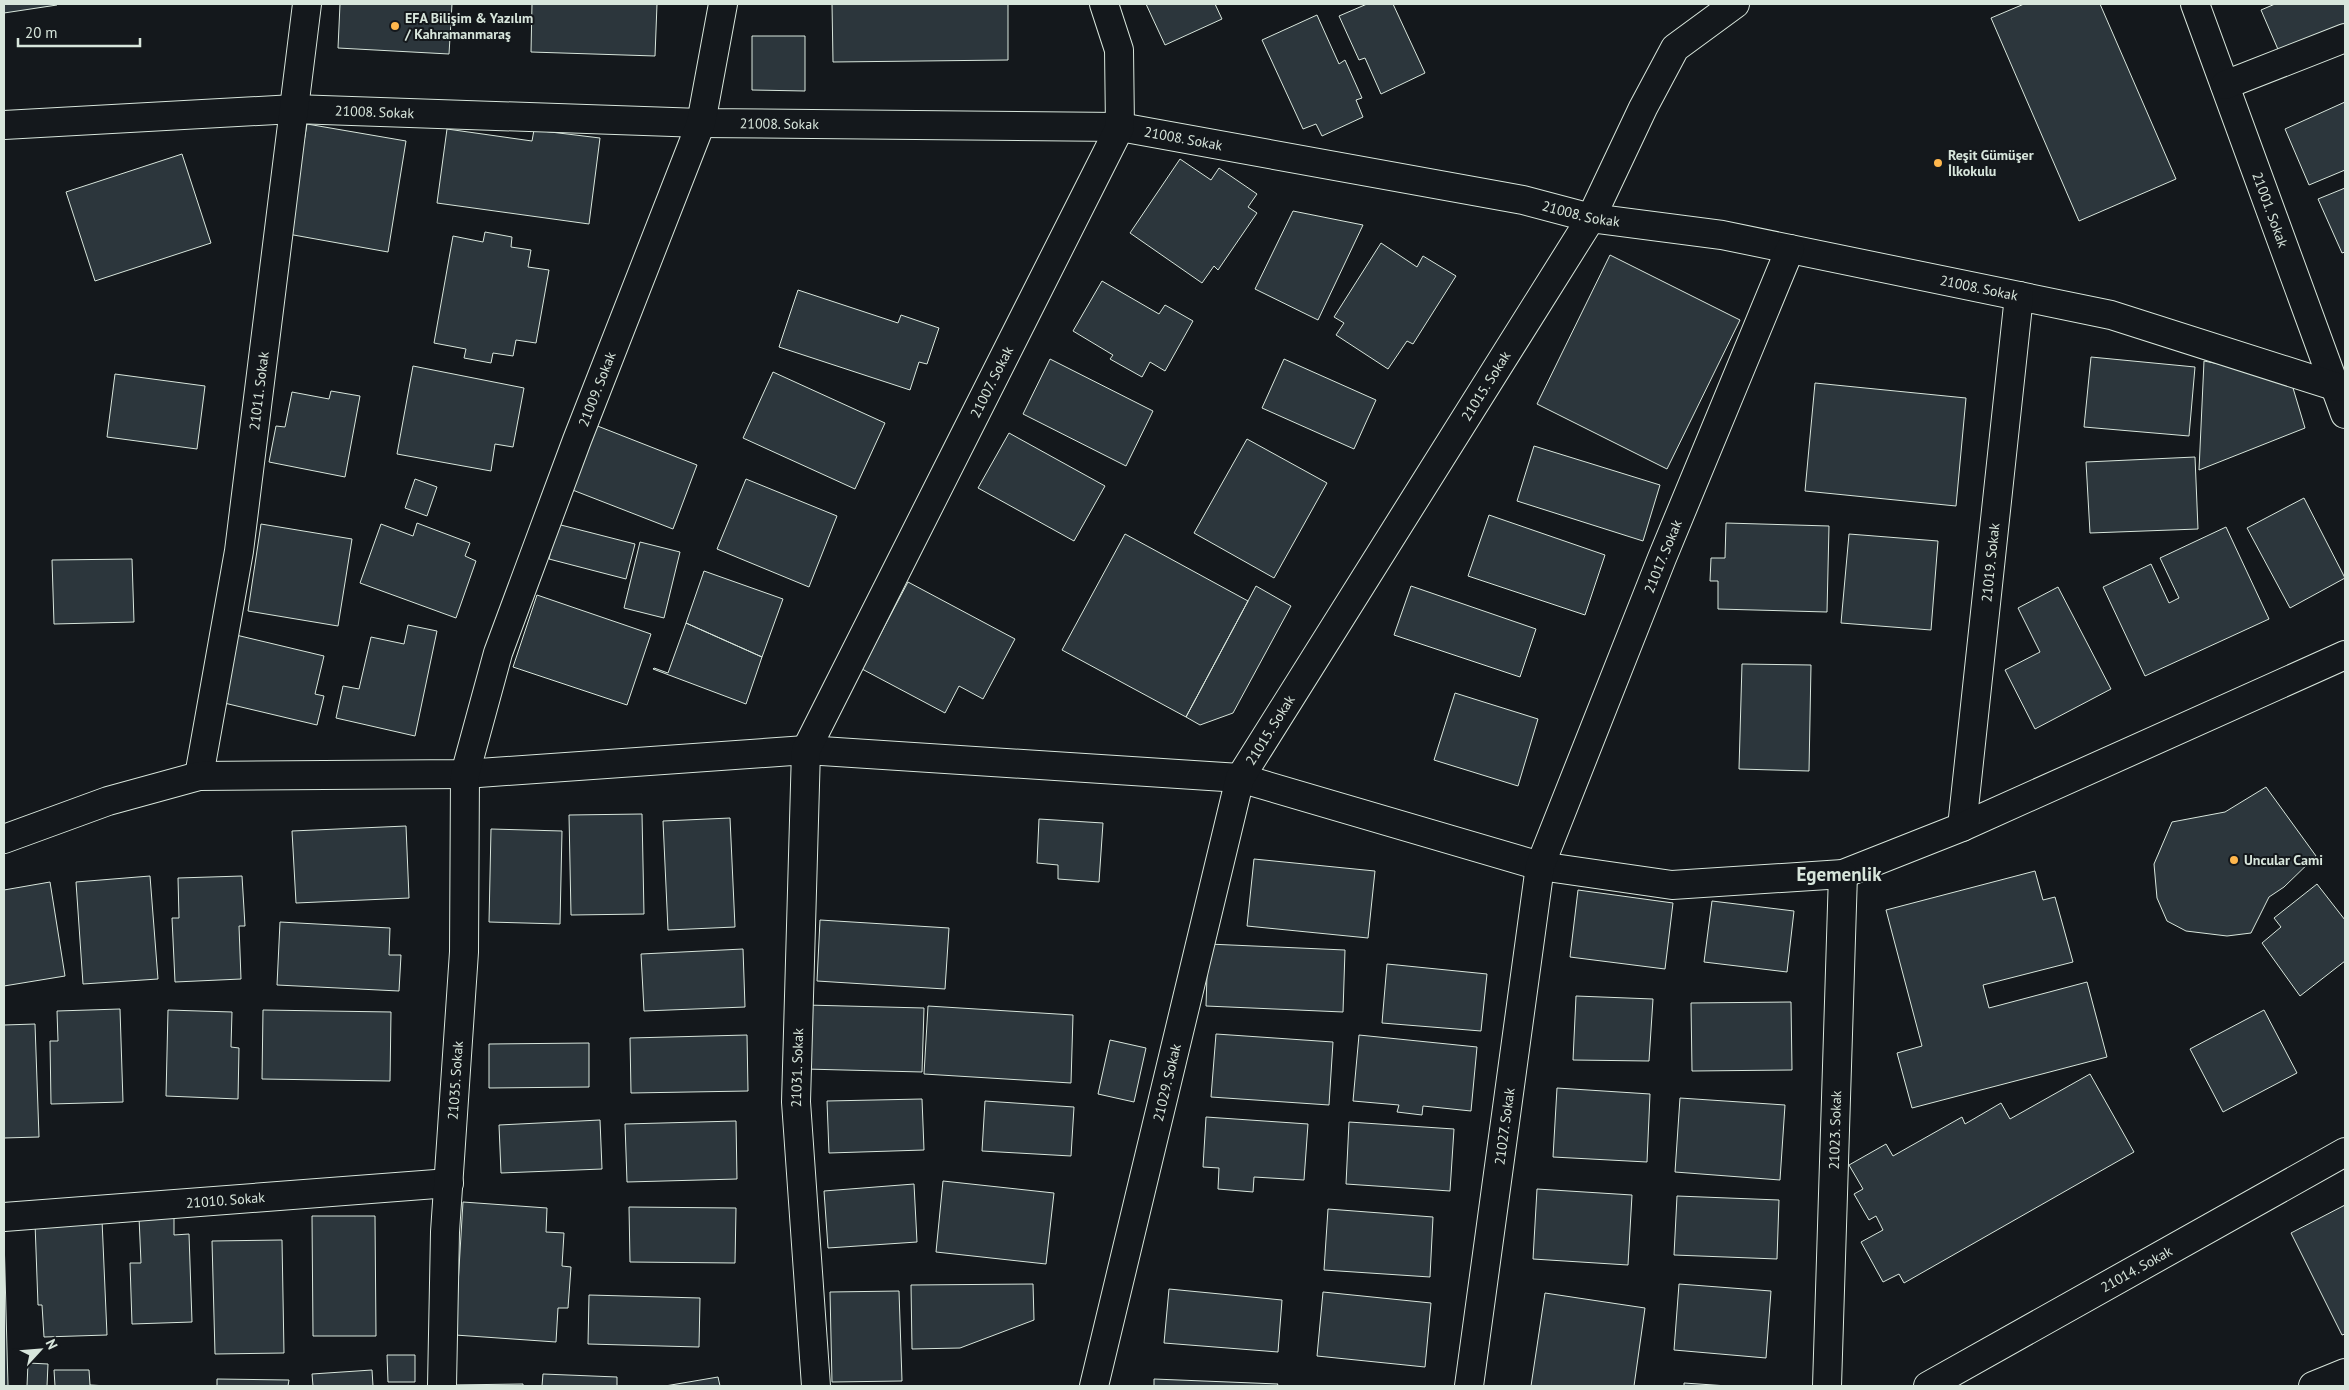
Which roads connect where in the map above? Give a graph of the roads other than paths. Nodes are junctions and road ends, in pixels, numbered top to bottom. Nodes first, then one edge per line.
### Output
1 (307, 4) edge
2 (723, 4) edge
3 (1104, 4) edge
4 (1735, 4) edge
5 (2195, 4) edge
6 (2345, 38) edge
7 (2225, 85) junction
8 (294, 109) junction
9 (702, 123) junction
10 (4, 125) edge
11 (1120, 127) junction
12 (4, 133) edge
13 (1591, 218) junction
14 (1790, 249) junction
15 (2019, 296) junction
16 (2337, 387) junction
17 (2345, 414) edge
18 (2345, 655) edge
19 (806, 750) junction
20 (465, 774) junction
21 (199, 776) junction
22 (1240, 778) junction
23 (1962, 827) junction
24 (4, 839) edge
25 (1540, 866) junction
26 (1843, 874) junction
27 (2345, 1152) edge
28 (449, 1183) junction
29 (4, 1217) edge
30 (2345, 1373) edge
31 (442, 1386) edge
32 (816, 1386) edge
33 (1094, 1386) edge
34 (1470, 1386) edge
35 (1828, 1386) edge
36 (1928, 1386) edge
37 (2313, 1386) edge

1 - 8 street, 21011. Sokak
2 - 9 street, 21009. Sokak
3 - 11 street, 21007. Sokak
4 - 13 street, 21015. Sokak
5 - 7 street, 21001. Sokak
6 - 7 street
7 - 16 street, 21001. Sokak
8 - 9 street, 21008. Sokak
8 - 10 street, 21008. Sokak
8 - 21 street, 21011. Sokak
9 - 11 street, 21008. Sokak
9 - 20 street, 21009. Sokak
10 - 12 street
11 - 13 street, 21008. Sokak
11 - 19 street, 21007. Sokak
13 - 14 street, 21008. Sokak
13 - 22 street, 21015. Sokak
14 - 15 street, 21008. Sokak
14 - 25 street, 21017. Sokak
15 - 16 street, 21008. Sokak
15 - 23 street, 21019. Sokak
16 - 17 street, 21001. Sokak
18 - 23 street
19 - 20 street
19 - 22 street
19 - 32 street, 21031. Sokak
20 - 21 street
20 - 28 street, 21035. Sokak
21 - 24 street
22 - 25 street
22 - 33 street, 21029. Sokak
23 - 26 street
25 - 26 street
25 - 34 street, 21027. Sokak
26 - 35 street, 21023. Sokak
27 - 36 street, 21014. Sokak
28 - 29 street, 21010. Sokak
28 - 31 street, 21035. Sokak
30 - 37 street

